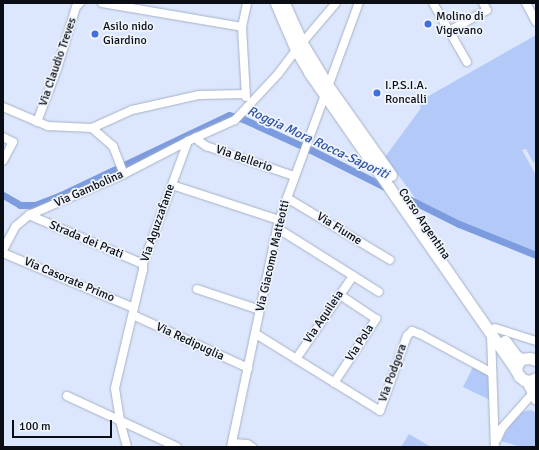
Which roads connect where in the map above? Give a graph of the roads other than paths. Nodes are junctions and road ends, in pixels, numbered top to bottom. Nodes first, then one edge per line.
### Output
1 (80, 3) edge
2 (102, 3) edge
3 (247, 3) edge
4 (276, 3) edge
5 (284, 3) edge
6 (336, 3) edge
7 (359, 3) edge
8 (433, 3) edge
9 (482, 3) edge
10 (526, 3) edge
11 (536, 22) edge
12 (242, 28) junction
13 (449, 31) junction
14 (299, 47) junction
15 (467, 62) dead end
16 (326, 90) junction
17 (245, 94) junction
18 (249, 105) junction
19 (3, 107) edge
20 (37, 122) junction
21 (92, 128) junction
22 (3, 137) edge
23 (196, 137) junction
24 (188, 142) junction
25 (3, 161) edge
26 (121, 168) junction
27 (294, 176) junction
28 (172, 184) junction
29 (400, 196) junction
30 (287, 198) junction
31 (29, 215) junction
32 (278, 224) junction
33 (3, 252) edge
34 (390, 260) dead end
35 (142, 264) junction
36 (353, 276) junction
37 (197, 289) dead end
38 (379, 292) dead end
39 (340, 295) junction
40 (260, 310) junction
41 (134, 311) junction
42 (493, 331) junction
43 (256, 334) junction
44 (536, 341) edge
45 (531, 358) edge
46 (296, 359) junction
47 (248, 368) junction
48 (516, 370) junction
49 (492, 373) junction
50 (534, 380) edge
51 (334, 383) junction
52 (68, 396) dead end
53 (534, 396) edge
54 (120, 420) junction
55 (231, 445) edge
56 (127, 447) edge
57 (177, 447) edge
58 (252, 447) edge
59 (495, 447) edge

1 - 20 street, Via Claudio Treves
2 - 12 street
3 - 12 street
4 - 14 main road
5 - 14 main road
6 - 14 street
7 - 16 street, Via Giacomo Matteotti
8 - 13 street
9 - 13 street
10 - 11 street
12 - 17 street
13 - 15 street
14 - 16 main road
14 - 18 street
16 - 27 street, Via Giacomo Matteotti
16 - 29 main road, Corso Argentina
16 - 29 main road, Corso Argentina
17 - 18 street
17 - 21 street
18 - 23 street
19 - 20 street
20 - 21 street
21 - 26 street
22 - 25 street
23 - 24 street
23 - 27 street, Via Bellerio
24 - 26 street, Via Gambolina
24 - 28 street, Via Aguzzafame
26 - 31 street, Via Gambolina
27 - 30 street, Via Giacomo Matteotti
28 - 32 street
28 - 35 street, Via Aguzzafame
29 - 42 main road, Corso Argentina
29 - 42 main road, Corso Argentina
30 - 32 street, Via Giacomo Matteotti
30 - 34 street, Via Fiume
31 - 33 street, Via Gambolina
31 - 35 street, Strada dei Prati
32 - 36 street
32 - 40 street, Via Giacomo Matteotti
33 - 41 street, Via Casorate Primo
35 - 41 street, Via Aguzzafame
36 - 38 street
36 - 39 street, Via Aquileia
37 - 40 street
39 - 46 street, Via Aquileia
39 - 51 street, Via Pola
40 - 43 street, Via Giacomo Matteotti
41 - 47 street, Via Redipuglia
41 - 54 street, Via Aguzzafame
42 - 44 street
42 - 45 main road, Corso Argentina
42 - 48 main road, Corso Argentina
42 - 49 street
43 - 46 street, Via Podgora
43 - 47 street, Via Giacomo Matteotti
45 - 48 main road
46 - 51 street, Via Podgora
47 - 55 street, Via Giacomo Matteotti
48 - 50 main road, Corso Argentina
49 - 51 street, Via Podgora
49 - 59 street
50 - 53 main road
52 - 54 street
53 - 59 street
54 - 56 street, Via Aguzzafame
54 - 57 street
55 - 58 street

